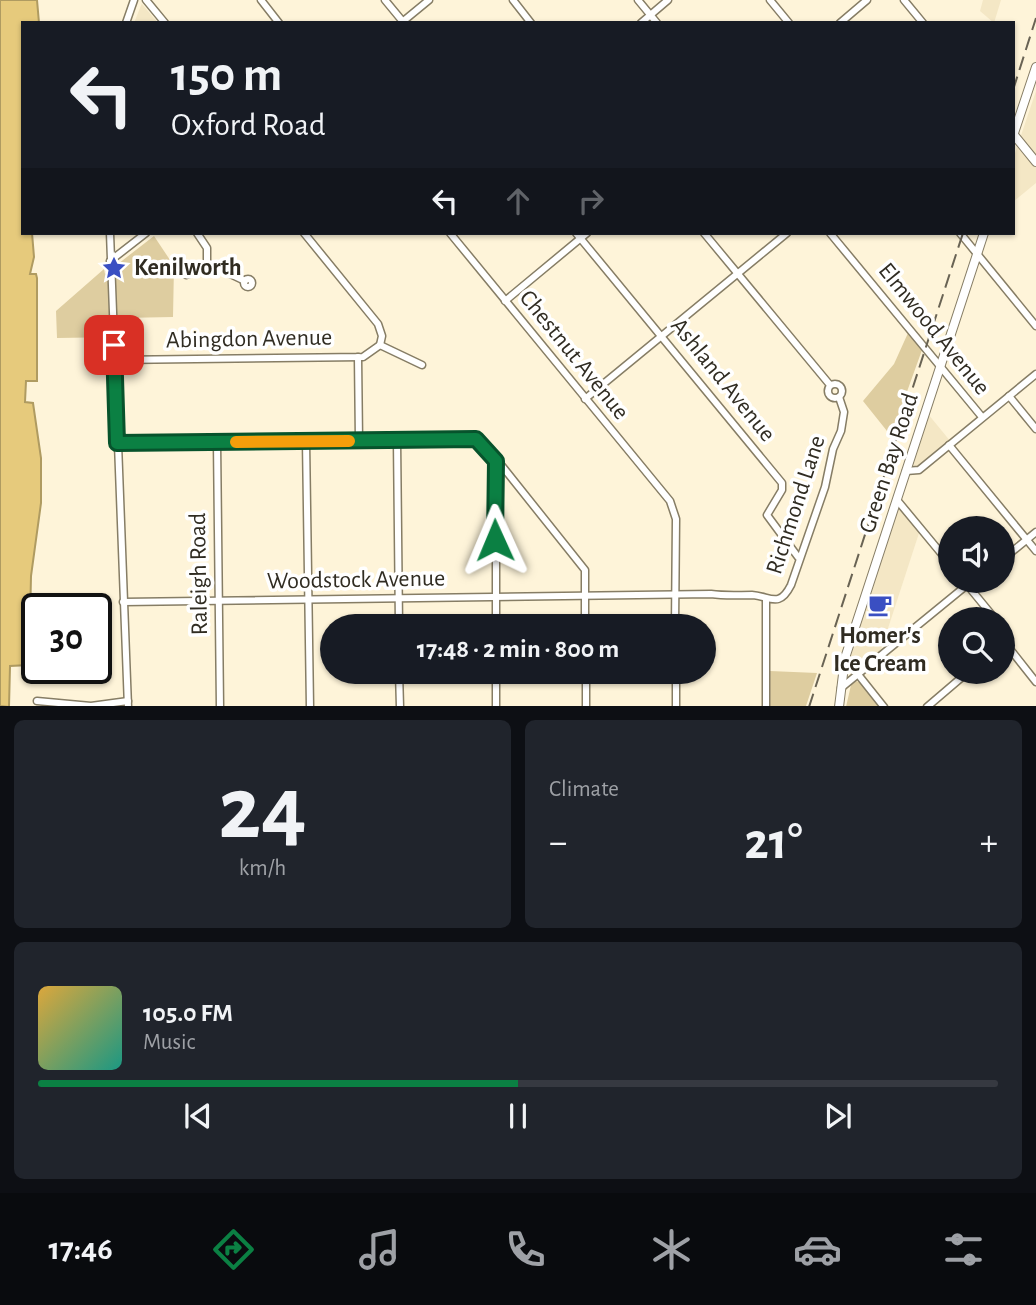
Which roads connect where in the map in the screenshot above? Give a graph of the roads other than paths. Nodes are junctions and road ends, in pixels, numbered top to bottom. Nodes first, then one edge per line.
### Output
1 (134, 0) edge
2 (146, 0) edge
3 (261, 0) edge
4 (386, 0) edge
5 (429, 0) edge
6 (513, 0) edge
7 (638, 0) edge
8 (668, 0) edge
9 (771, 0) edge
10 (867, 0) edge
11 (904, 0) edge
12 (650, 15) junction
13 (127, 21) edge
14 (163, 21) edge
15 (277, 21) edge
16 (402, 21) edge
17 (404, 21) edge
18 (529, 21) edge
19 (643, 21) edge
20 (655, 21) edge
21 (787, 21) edge
22 (842, 21) edge
23 (921, 21) edge
24 (1036, 67) edge
25 (1015, 129) edge
26 (1015, 137) edge
27 (1036, 162) edge
28 (110, 235) edge
29 (143, 235) edge
30 (198, 235) edge
31 (306, 235) edge
32 (452, 235) edge
33 (580, 235) edge
34 (582, 235) edge
35 (706, 235) edge
36 (785, 235) edge
37 (832, 235) edge
38 (962, 235) edge
39 (983, 235) edge
40 (977, 254) junction
41 (110, 261) junction
42 (207, 263) junction
43 (738, 273) junction
44 (186, 275) dead end
45 (245, 281) dead end
46 (505, 301) junction
47 (1036, 326) edge
48 (662, 336) junction
49 (380, 345) junction
50 (358, 357) junction
51 (115, 360) junction
52 (422, 365) dead end
53 (940, 367) junction
54 (1036, 373) edge
55 (1009, 396) junction
56 (585, 399) junction
57 (982, 418) junction
58 (1036, 429) edge
59 (397, 440) junction
60 (306, 441) junction
61 (359, 441) junction
62 (217, 442) junction
63 (117, 443) junction
64 (949, 445) junction
65 (496, 461) junction
66 (906, 471) junction
67 (897, 500) junction
68 (1036, 532) edge
69 (1027, 539) junction
70 (1015, 549) edge
71 (938, 550) edge
72 (1036, 551) edge
73 (798, 557) junction
74 (956, 593) edge
75 (974, 593) edge
76 (756, 595) joint
77 (675, 597) junction
78 (496, 598) junction
79 (585, 598) junction
80 (398, 599) junction
81 (309, 600) junction
82 (766, 600) junction
83 (219, 601) junction
84 (123, 602) junction
85 (986, 607) edge
86 (399, 614) edge
87 (496, 614) edge
88 (586, 614) edge
89 (675, 614) edge
90 (1015, 658) edge
91 (845, 659) junction
92 (858, 674) junction
93 (1036, 682) edge
94 (399, 684) edge
95 (496, 684) edge
96 (586, 684) edge
97 (676, 684) edge
98 (954, 684) edge
99 (841, 688) junction
100 (37, 702) dead end
101 (128, 704) edge
102 (220, 706) edge
103 (310, 706) edge
104 (400, 706) edge
105 (496, 706) edge
106 (586, 706) edge
107 (676, 706) edge
108 (766, 706) edge
109 (839, 706) edge
110 (884, 706) edge
111 (927, 706) edge

1 - 13 street
2 - 14 street
3 - 15 street
4 - 16 street
5 - 17 street
6 - 18 street
7 - 12 street
8 - 12 street
9 - 21 street
10 - 22 street
11 - 23 street
12 - 19 street
12 - 20 street
24 - 25 main road
26 - 27 main road
28 - 41 street
29 - 41 street
30 - 42 street
31 - 49 street
32 - 46 street, Chestnut Avenue
33 - 46 street
34 - 48 street, Ashland Avenue
35 - 43 street
36 - 43 street
37 - 53 street, Elmwood Avenue
38 - 40 street
39 - 40 main road, Green Bay Road
40 - 47 street
40 - 53 main road, Green Bay Road
41 - 51 street
42 - 44 street
42 - 45 street
43 - 48 street
43 - 73 street, Richmond Lane
46 - 56 street, Chestnut Avenue
48 - 56 street
48 - 73 street, Ashland Avenue
49 - 50 street, Abingdon Avenue
49 - 52 street
50 - 51 street, Abingdon Avenue
50 - 61 street
51 - 63 street
53 - 57 street, Elmwood Avenue
53 - 66 main road, Green Bay Road
54 - 55 street
55 - 57 street
55 - 58 street
56 - 77 street, Chestnut Avenue
57 - 64 street
59 - 61 street
59 - 65 street
59 - 80 street
60 - 61 street
60 - 62 street
60 - 81 street
62 - 63 street
62 - 83 street, Raleigh Road
63 - 84 street
64 - 66 street
64 - 69 street
65 - 78 street
65 - 79 street
66 - 67 main road, Green Bay Road
67 - 71 street
67 - 91 main road, Green Bay Road
68 - 69 street
69 - 70 street
69 - 72 street
73 - 82 street, Richmond Lane
74 - 92 street
75 - 85 street
76 - 77 street, Woodstock Avenue
76 - 82 street, Richmond Lane
77 - 79 street, Woodstock Avenue
77 - 89 street
78 - 79 street, Woodstock Avenue
78 - 80 street, Woodstock Avenue
78 - 87 street
79 - 88 street
80 - 81 street, Woodstock Avenue
80 - 86 street
81 - 83 street, Woodstock Avenue
81 - 103 street
82 - 108 street
83 - 84 street, Woodstock Avenue
83 - 102 street, Raleigh Road
84 - 101 street
90 - 93 street
91 - 92 street
91 - 99 main road, Green Bay Road
92 - 99 street
92 - 110 street
94 - 104 street
95 - 105 street
96 - 106 street
97 - 107 street
98 - 111 street
99 - 109 main road, Green Bay Road
100 - 101 street

